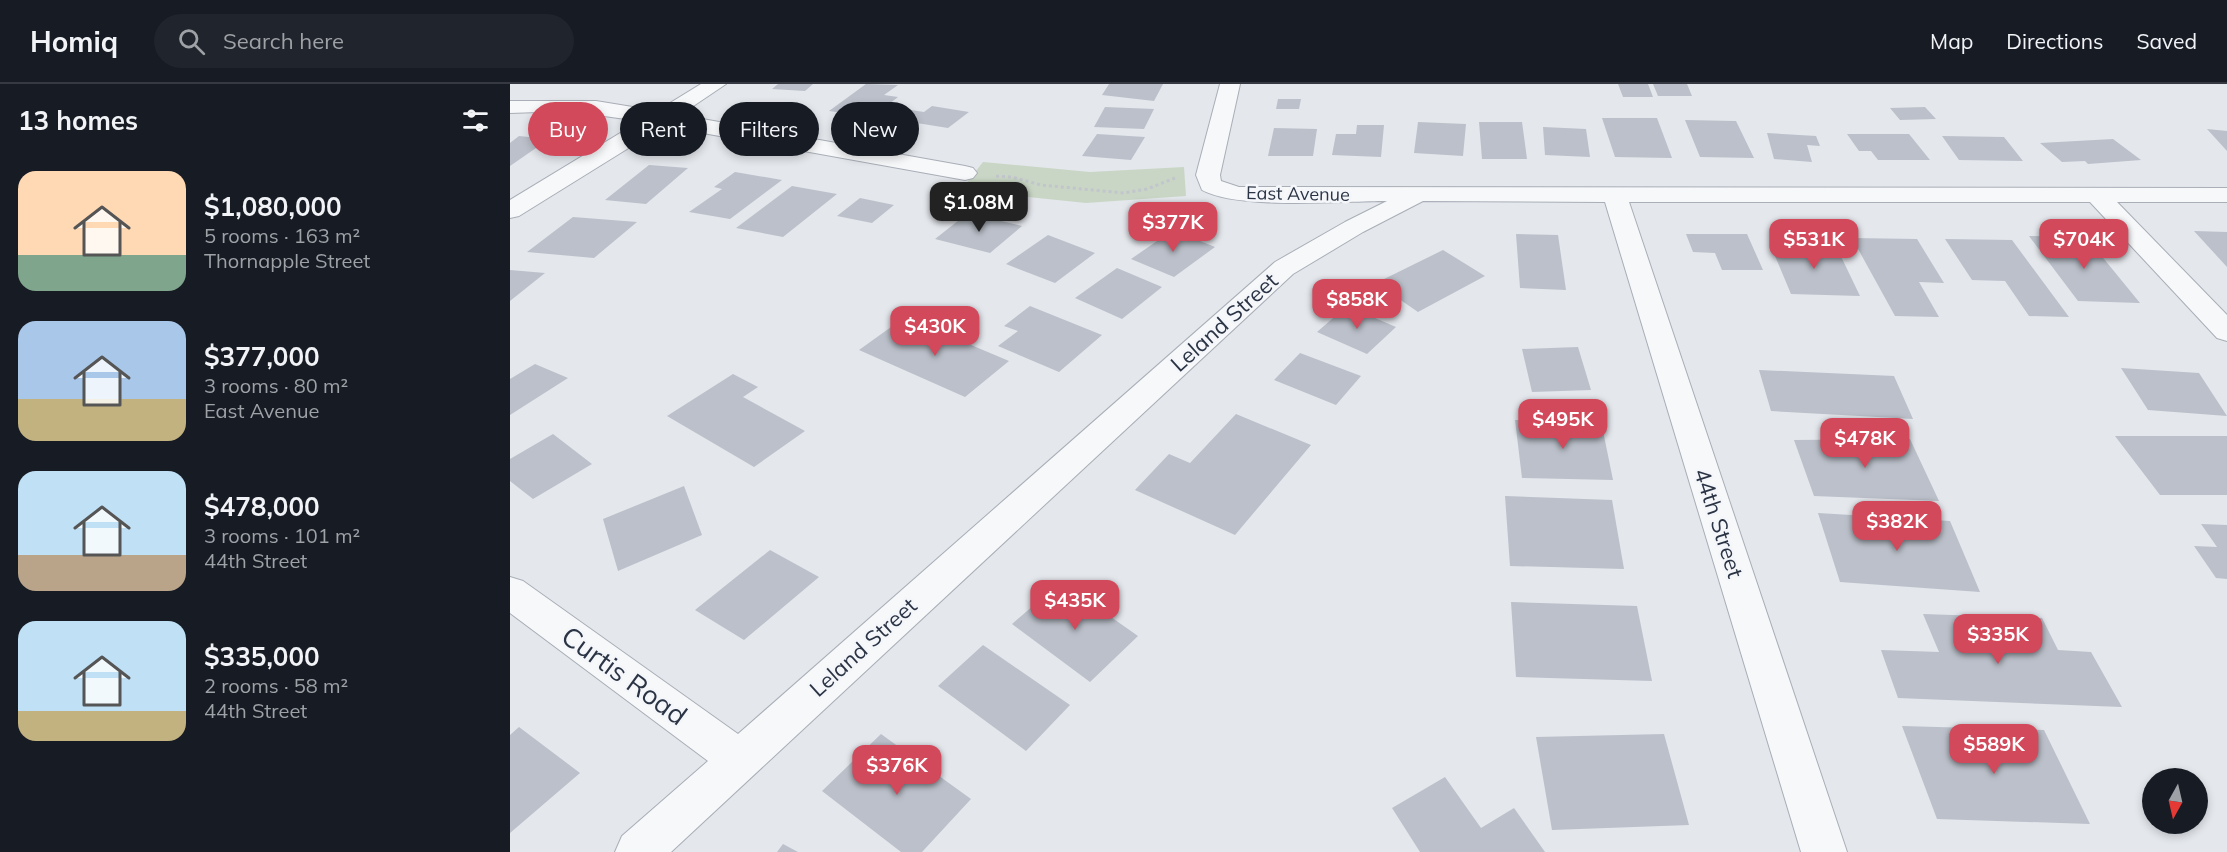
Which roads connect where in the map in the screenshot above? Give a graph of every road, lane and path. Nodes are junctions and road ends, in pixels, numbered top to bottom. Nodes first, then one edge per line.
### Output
1 (716, 84) edge
2 (1230, 84) edge
3 (686, 102) edge
4 (510, 107) edge
5 (620, 112) edge
6 (707, 126) edge
7 (620, 143) edge
8 (965, 173) joint
9 (1178, 177) dead end
10 (1614, 193) junction
11 (2096, 194) junction
12 (1419, 195) junction
13 (2227, 195) edge
14 (510, 211) edge
15 (2227, 332) edge
16 (510, 592) edge
17 (739, 759) junction
18 (638, 852) edge
19 (1824, 852) edge

1 - 3 street
2 - 12 street, East Avenue
4 - 5 street
6 - 8 street
7 - 14 street
8 - 9 path
10 - 11 street, Leland Street
10 - 12 street, Leland Street
10 - 19 street, 44th Street
11 - 13 street, Leland Street
11 - 15 street
12 - 17 street, Leland Street
16 - 17 street, Curtis Road
17 - 18 street, Leland Street

